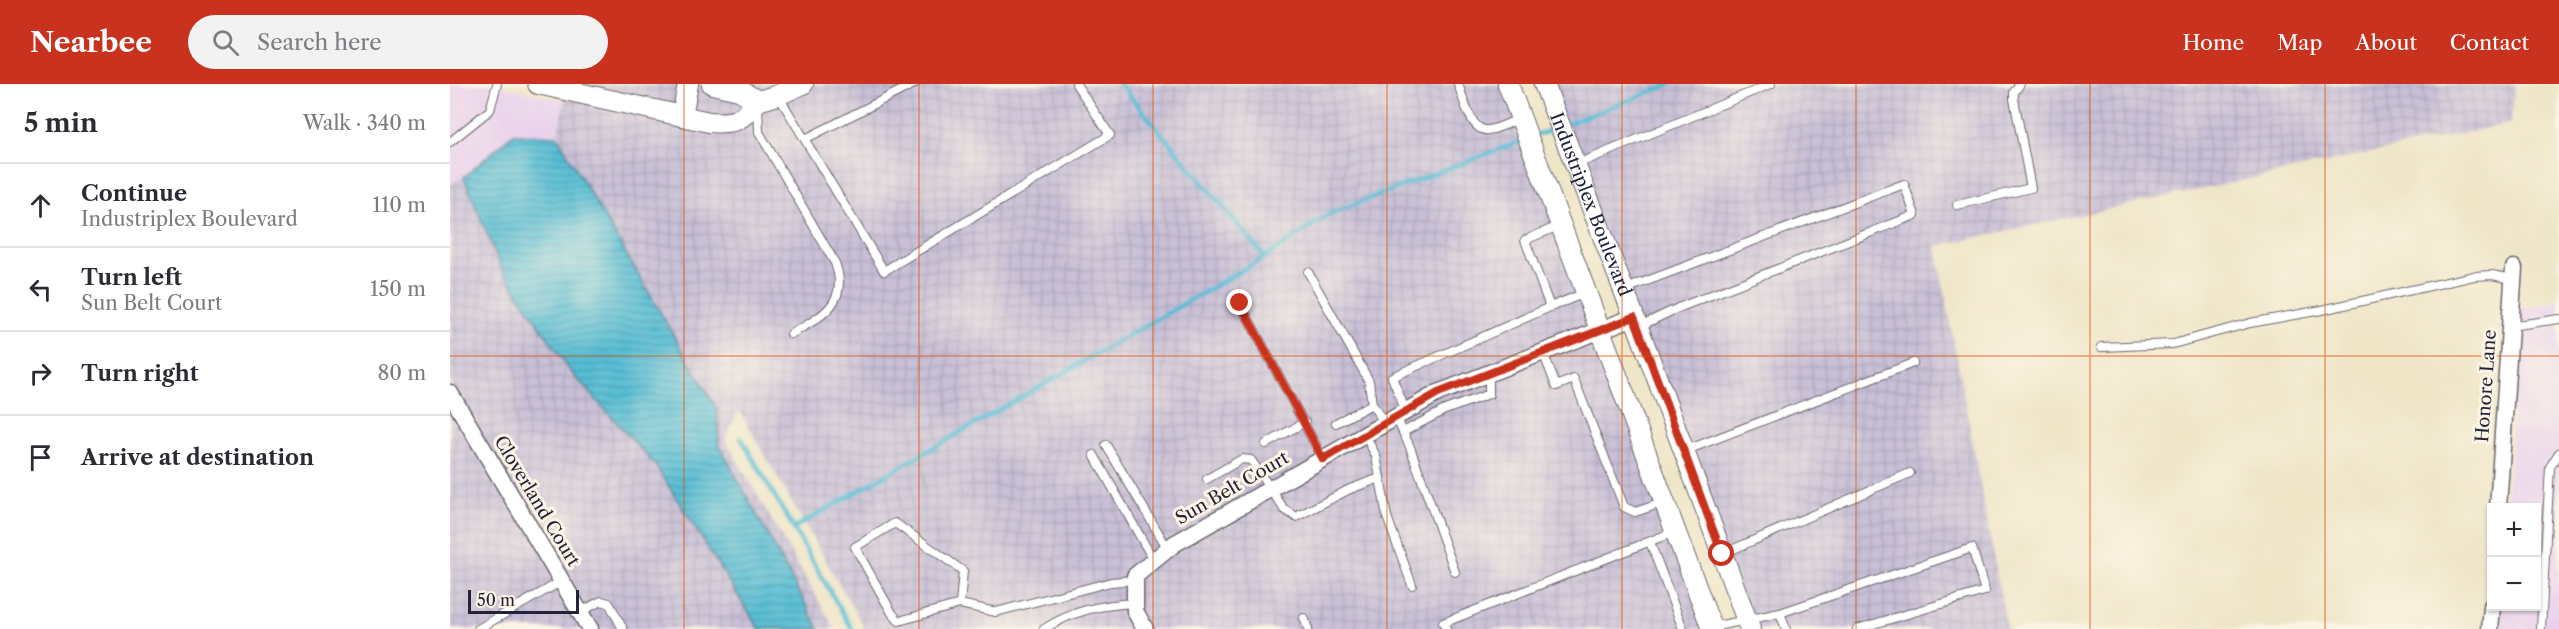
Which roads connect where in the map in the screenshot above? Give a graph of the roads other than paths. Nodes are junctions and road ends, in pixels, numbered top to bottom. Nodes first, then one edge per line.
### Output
1 (497, 84) edge
2 (538, 84) edge
3 (688, 84) edge
4 (712, 84) edge
5 (803, 84) edge
6 (914, 84) edge
7 (1076, 84) edge
8 (1458, 84) edge
9 (1510, 84) edge
10 (1544, 84) edge
11 (1771, 84) edge
12 (2020, 84) edge
13 (778, 95) junction
14 (758, 101) junction
15 (682, 116) junction
16 (1521, 118) junction
17 (805, 139) junction
18 (450, 142) edge
19 (1575, 165) junction
20 (1957, 205) dead end
21 (1562, 225) junction
22 (1308, 272) dead end
23 (2513, 273) joint
24 (1623, 290) junction
25 (1587, 292) junction
26 (1240, 303) dead end
27 (1550, 307) junction
28 (2559, 319) edge
29 (1636, 322) junction
30 (2510, 326) junction
31 (1601, 328) junction
32 (791, 334) dead end
33 (2101, 347) dead end
34 (1543, 352) junction
35 (1913, 363) dead end
36 (450, 393) edge
37 (1372, 404) junction
38 (1398, 421) junction
39 (1305, 422) junction
40 (1336, 423) dead end
41 (1365, 435) junction
42 (1266, 444) dead end
43 (1106, 445) dead end
44 (1684, 451) junction
45 (2559, 453) edge
46 (1094, 455) dead end
47 (1323, 459) junction
48 (1910, 473) dead end
49 (1380, 478) junction
50 (1207, 479) dead end
51 (1271, 489) junction
52 (1665, 501) junction
53 (2498, 503) edge
54 (1676, 531) junction
55 (1650, 542) junction
56 (1168, 549) junction
57 (1722, 554) junction
58 (1154, 561) junction
59 (1455, 572) dead end
60 (1135, 580) junction
61 (562, 581) junction
62 (1412, 585) dead end
63 (1135, 603) junction
64 (960, 604) junction
65 (2492, 611) edge
66 (580, 612) junction
67 (1780, 613) junction
68 (1304, 618) dead end
69 (1748, 625) edge
70 (1711, 628) edge
71 (478, 629) edge
72 (590, 629) edge
73 (623, 629) edge
74 (1044, 629) edge
75 (1145, 629) edge
76 (1308, 629) edge
77 (1446, 629) edge
78 (1683, 629) edge
79 (1785, 629) edge
80 (1857, 629) edge
81 (2490, 629) edge
82 (2541, 629) edge

1 - 18 lane
2 - 15 street
3 - 15 street
4 - 14 street
5 - 13 street
6 - 17 lane
7 - 17 lane
8 - 16 lane
9 - 16 street, Industriplex Boulevard
10 - 19 street, Industriplex Boulevard
11 - 19 lane
12 - 20 lane
13 - 14 street
13 - 17 lane
14 - 15 street
14 - 32 lane
16 - 21 street, Industriplex Boulevard
19 - 24 street, Industriplex Boulevard
21 - 25 street, Industriplex Boulevard
21 - 27 lane
22 - 37 lane
23 - 30 street, Honore Lane
23 - 33 lane
24 - 29 street, Industriplex Boulevard
24 - 29 lane
25 - 27 lane
25 - 31 street, Industriplex Boulevard
26 - 39 lane
27 - 38 lane
28 - 30 lane
29 - 31 street, Sun Belt Court
29 - 44 street, Industriplex Boulevard
30 - 53 street, Honore Lane
31 - 34 street, Sun Belt Court
31 - 52 street, Industriplex Boulevard
34 - 38 street, Sun Belt Court
34 - 52 lane
35 - 44 lane
36 - 61 street, Cloverland Court
37 - 38 lane
37 - 40 lane
38 - 41 street, Sun Belt Court
38 - 59 lane
39 - 42 lane
39 - 47 lane
41 - 47 street, Sun Belt Court
41 - 49 lane
43 - 56 lane
44 - 57 street, Industriplex Boulevard
45 - 82 lane
46 - 58 lane
47 - 51 street, Sun Belt Court
48 - 57 lane
49 - 51 lane
49 - 62 lane
50 - 51 lane
51 - 56 street, Sun Belt Court
52 - 54 street, Industriplex Boulevard
54 - 55 lane
54 - 70 street, Industriplex Boulevard
55 - 77 lane
55 - 78 lane
56 - 58 street, Sun Belt Court
57 - 69 street, Industriplex Boulevard
58 - 60 street, Sun Belt Court
60 - 63 street
60 - 64 lane
61 - 66 street, Cloverland Court
61 - 71 lane
63 - 74 lane
63 - 75 street
64 - 64 lane
65 - 81 street
66 - 72 street, Cloverland Court
66 - 73 lane
67 - 69 lane
67 - 79 lane
67 - 80 lane
68 - 76 lane
69 - 70 lane

